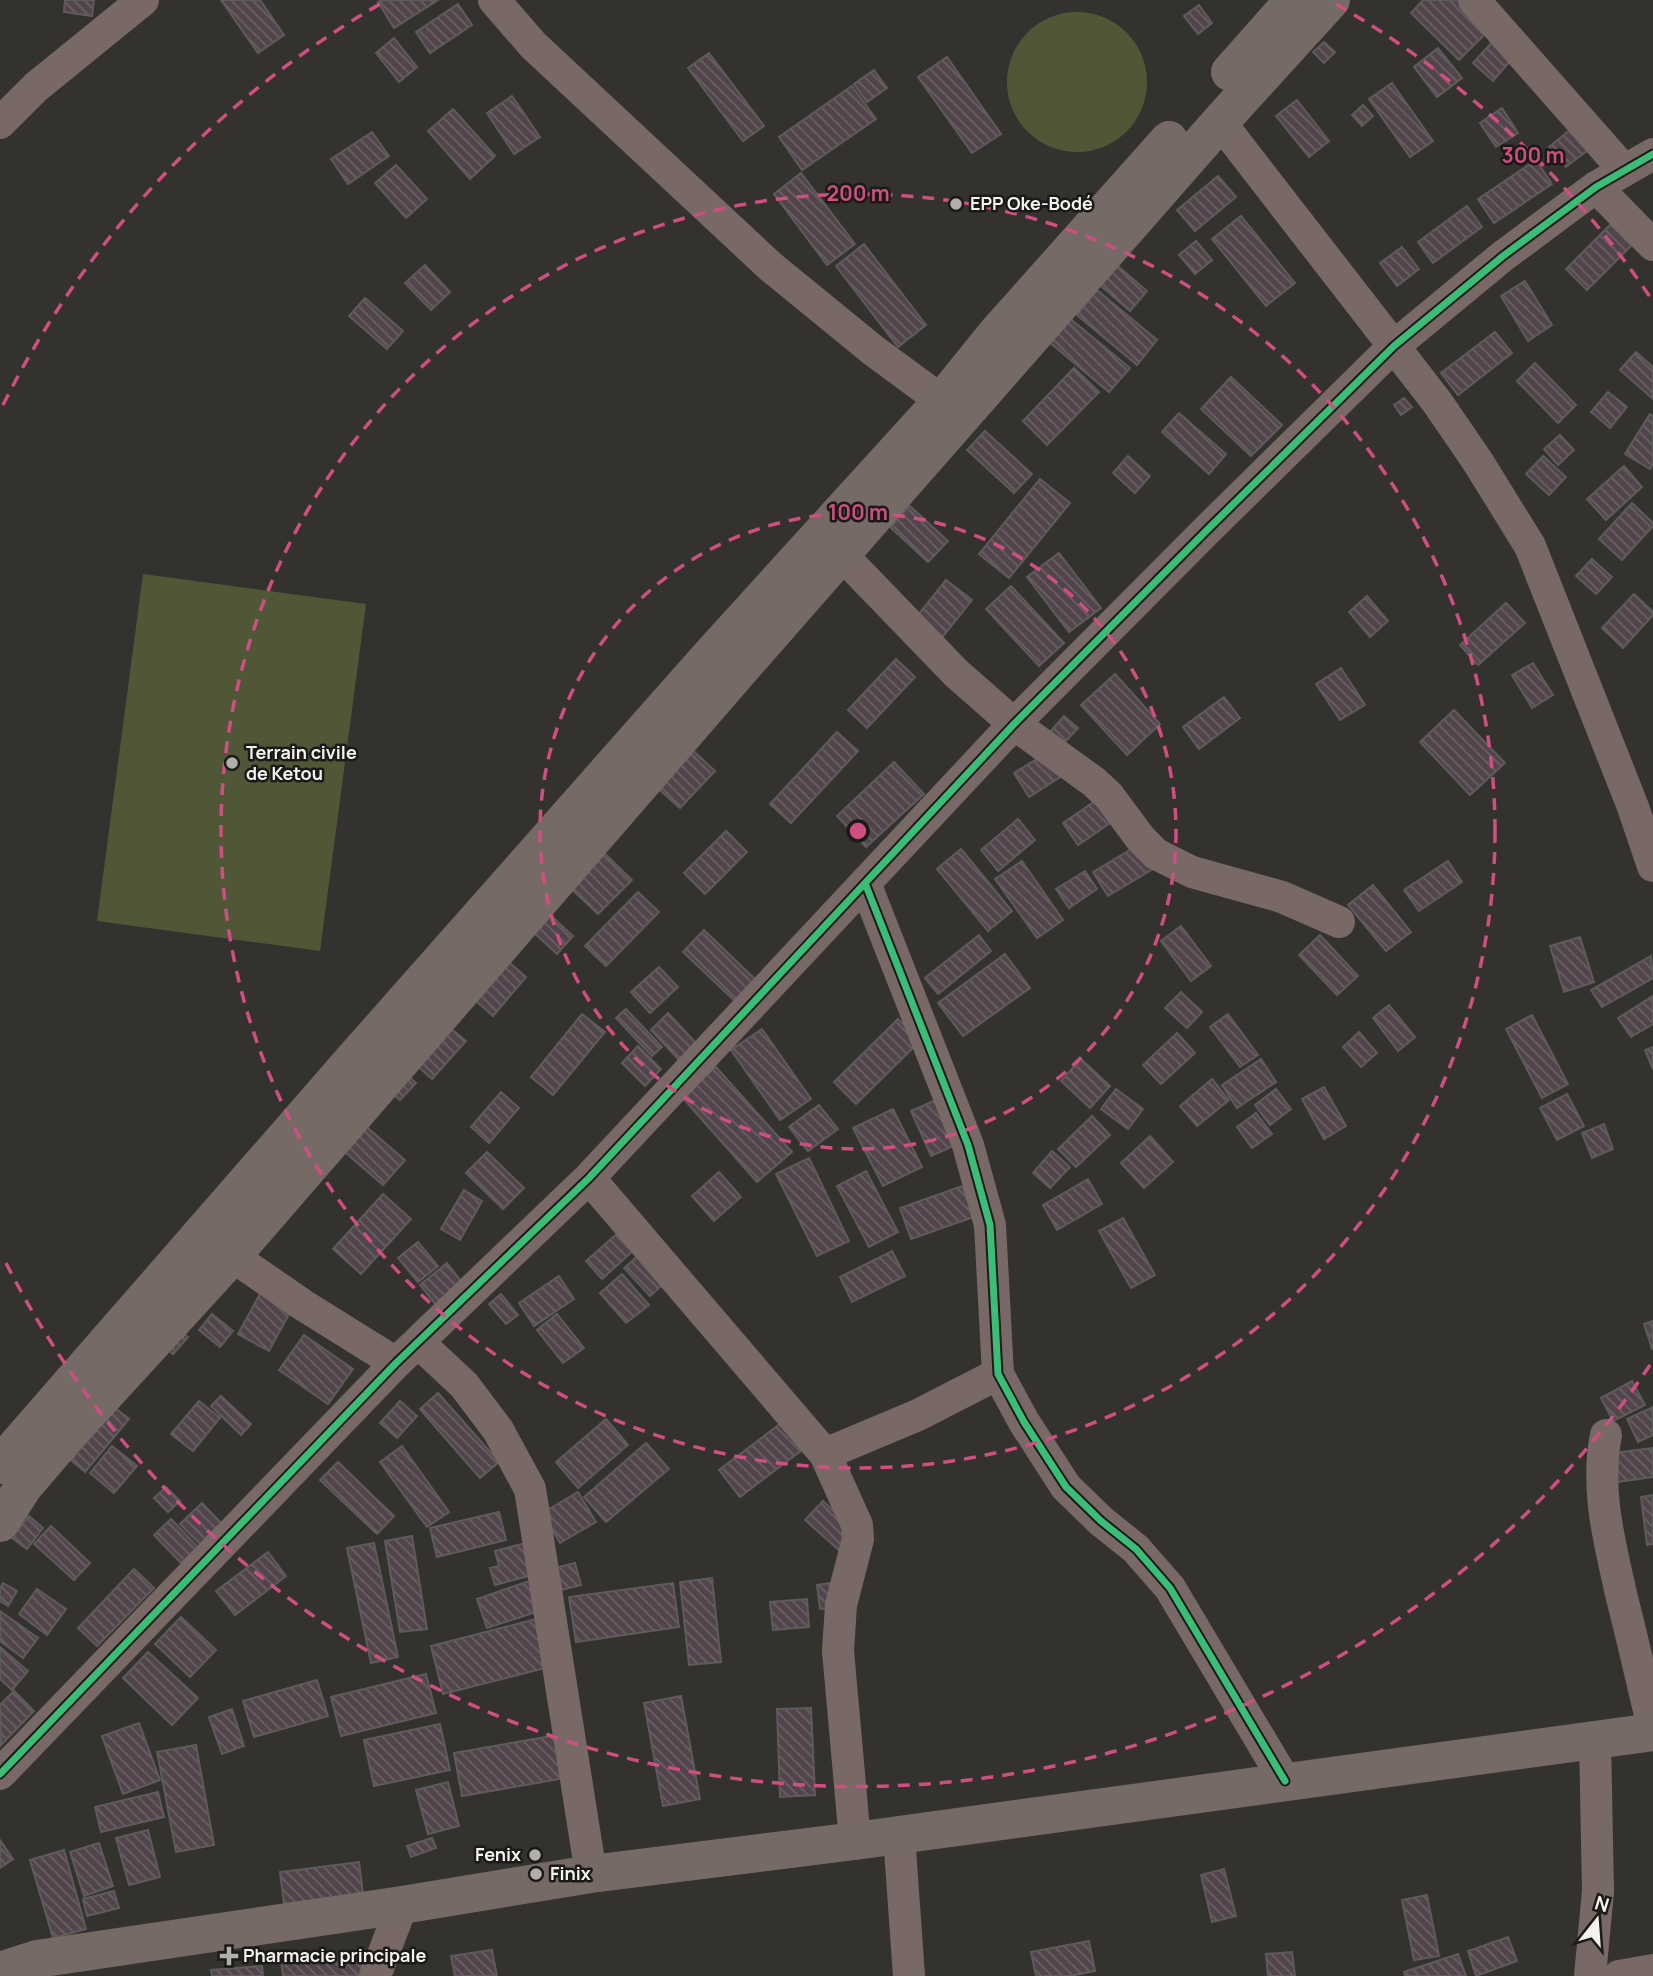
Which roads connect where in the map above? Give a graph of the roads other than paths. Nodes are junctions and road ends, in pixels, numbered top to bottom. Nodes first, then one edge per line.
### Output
1 (143, 0) edge
2 (494, 0) edge
3 (1294, 0) edge
4 (1331, 0) edge
5 (1474, 0) edge
6 (1220, 122) junction
7 (0, 123) edge
8 (1653, 154) edge
9 (1624, 170) junction
10 (1595, 187) junction
11 (1653, 245) edge
12 (1394, 346) junction
13 (942, 401) junction
14 (842, 555) junction
15 (1014, 724) junction
16 (1643, 808) edge
17 (1653, 866) edge
18 (865, 883) junction
19 (1339, 922) dead end
20 (589, 1178) junction
21 (232, 1256) junction
22 (407, 1353) junction
23 (998, 1374) junction
24 (1606, 1435) dead end
25 (825, 1454) junction
26 (0, 1465) edge
27 (0, 1523) edge
28 (1653, 1730) edge
29 (1595, 1739) junction
30 (0, 1774) edge
31 (1285, 1781) junction
32 (899, 1835) junction
33 (855, 1841) junction
34 (591, 1874) junction
35 (402, 1905) junction
36 (19, 1958) edge
37 (1653, 1970) edge
38 (0, 1971) edge
39 (375, 1976) edge
40 (909, 1976) edge
41 (1590, 1976) edge
42 (1619, 1976) edge

1 - 7 street
2 - 13 street
3 - 13 main road
4 - 6 main road
5 - 9 street
6 - 12 street
6 - 14 main road
8 - 9 street
9 - 10 street
10 - 11 street
10 - 12 street
12 - 15 street
12 - 16 street
13 - 26 main road
14 - 15 street
14 - 21 main road
15 - 18 street
15 - 19 street
16 - 17 street
18 - 20 street
18 - 23 street
20 - 22 street
20 - 25 street
21 - 22 street
21 - 27 main road
22 - 30 street
22 - 34 street
23 - 25 street
23 - 31 street
24 - 28 street
25 - 33 street
28 - 29 main road
29 - 31 main road
29 - 41 street
31 - 32 main road
32 - 33 main road
32 - 40 street
33 - 34 main road
34 - 35 main road
35 - 36 main road
35 - 39 street
36 - 38 main road
37 - 42 street

